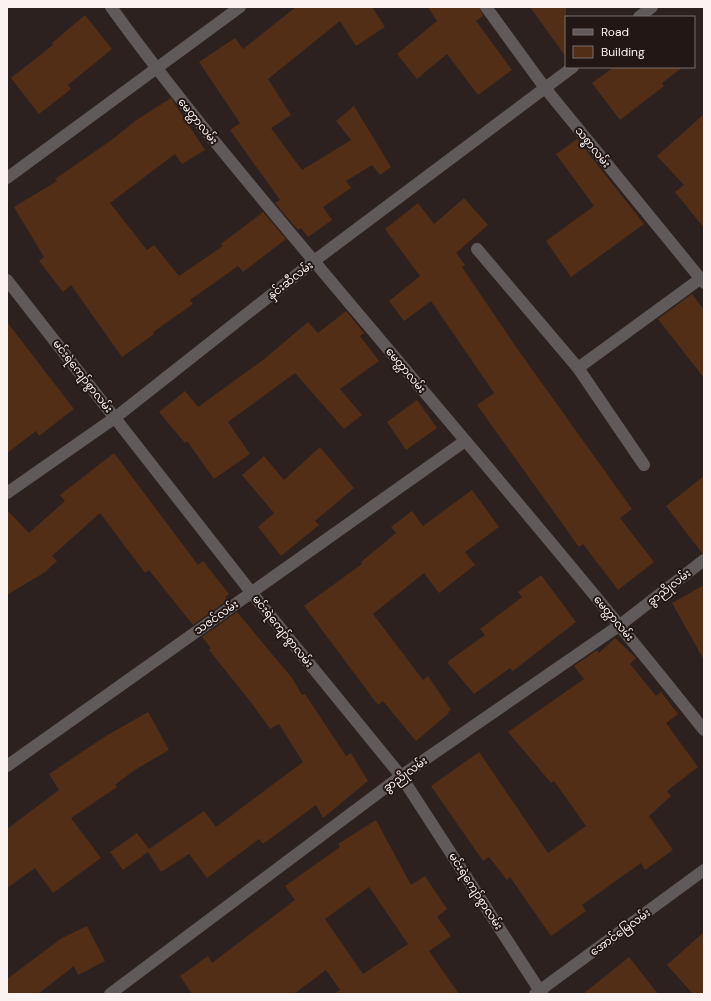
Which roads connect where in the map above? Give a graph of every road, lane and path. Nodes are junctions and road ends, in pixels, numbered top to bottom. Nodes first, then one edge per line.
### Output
1 (111, 7) edge
2 (240, 7) edge
3 (486, 7) edge
4 (652, 7) edge
5 (640, 16) edge
6 (572, 68) edge
7 (156, 69) junction
8 (545, 88) junction
9 (7, 178) edge
10 (477, 248) dead end
11 (314, 261) junction
12 (703, 279) edge
13 (7, 280) edge
14 (578, 368) junction
15 (116, 417) junction
16 (465, 441) junction
17 (644, 465) dead end
18 (7, 493) edge
19 (704, 560) edge
20 (251, 592) junction
21 (620, 625) junction
22 (704, 730) edge
23 (7, 766) edge
24 (401, 776) junction
25 (704, 870) edge
26 (539, 993) edge
27 (110, 994) edge

1 - 7 street, မေတ္တာလမ်း
2 - 7 street
3 - 8 street, သစ္စာလမ်း
4 - 5 street
6 - 8 street, နှင်းဆီလမ်း
7 - 9 street
7 - 11 street, မေတ္တာလမ်း
8 - 11 street, နှင်းဆီလမ်း
8 - 12 street, သစ္စာလမ်း
10 - 14 street
11 - 15 street, နှင်းဆီလမ်း
11 - 16 street, မေတ္တာလမ်း
12 - 14 street
13 - 15 street, မင်းရဲကျော်စွာလမ်း
14 - 17 street
15 - 18 street, နှင်းဆီလမ်း
15 - 20 street, မင်းရဲကျော်စွာလမ်း
16 - 20 street, သဇင်လမ်း
16 - 21 street, မေတ္တာလမ်း
19 - 21 street, ခွာညိုလမ်း
20 - 23 street, သဇင်လမ်း
20 - 24 street, မင်းရဲကျော်စွာလမ်း
21 - 22 street, မေတ္တာလမ်း
21 - 24 street, ခွာညိုလမ်း
24 - 26 street, မင်းရဲကျော်စွာလမ်း
24 - 27 street, ခွာညိုလမ်း
25 - 26 street, အောင်မြေလမ်း

